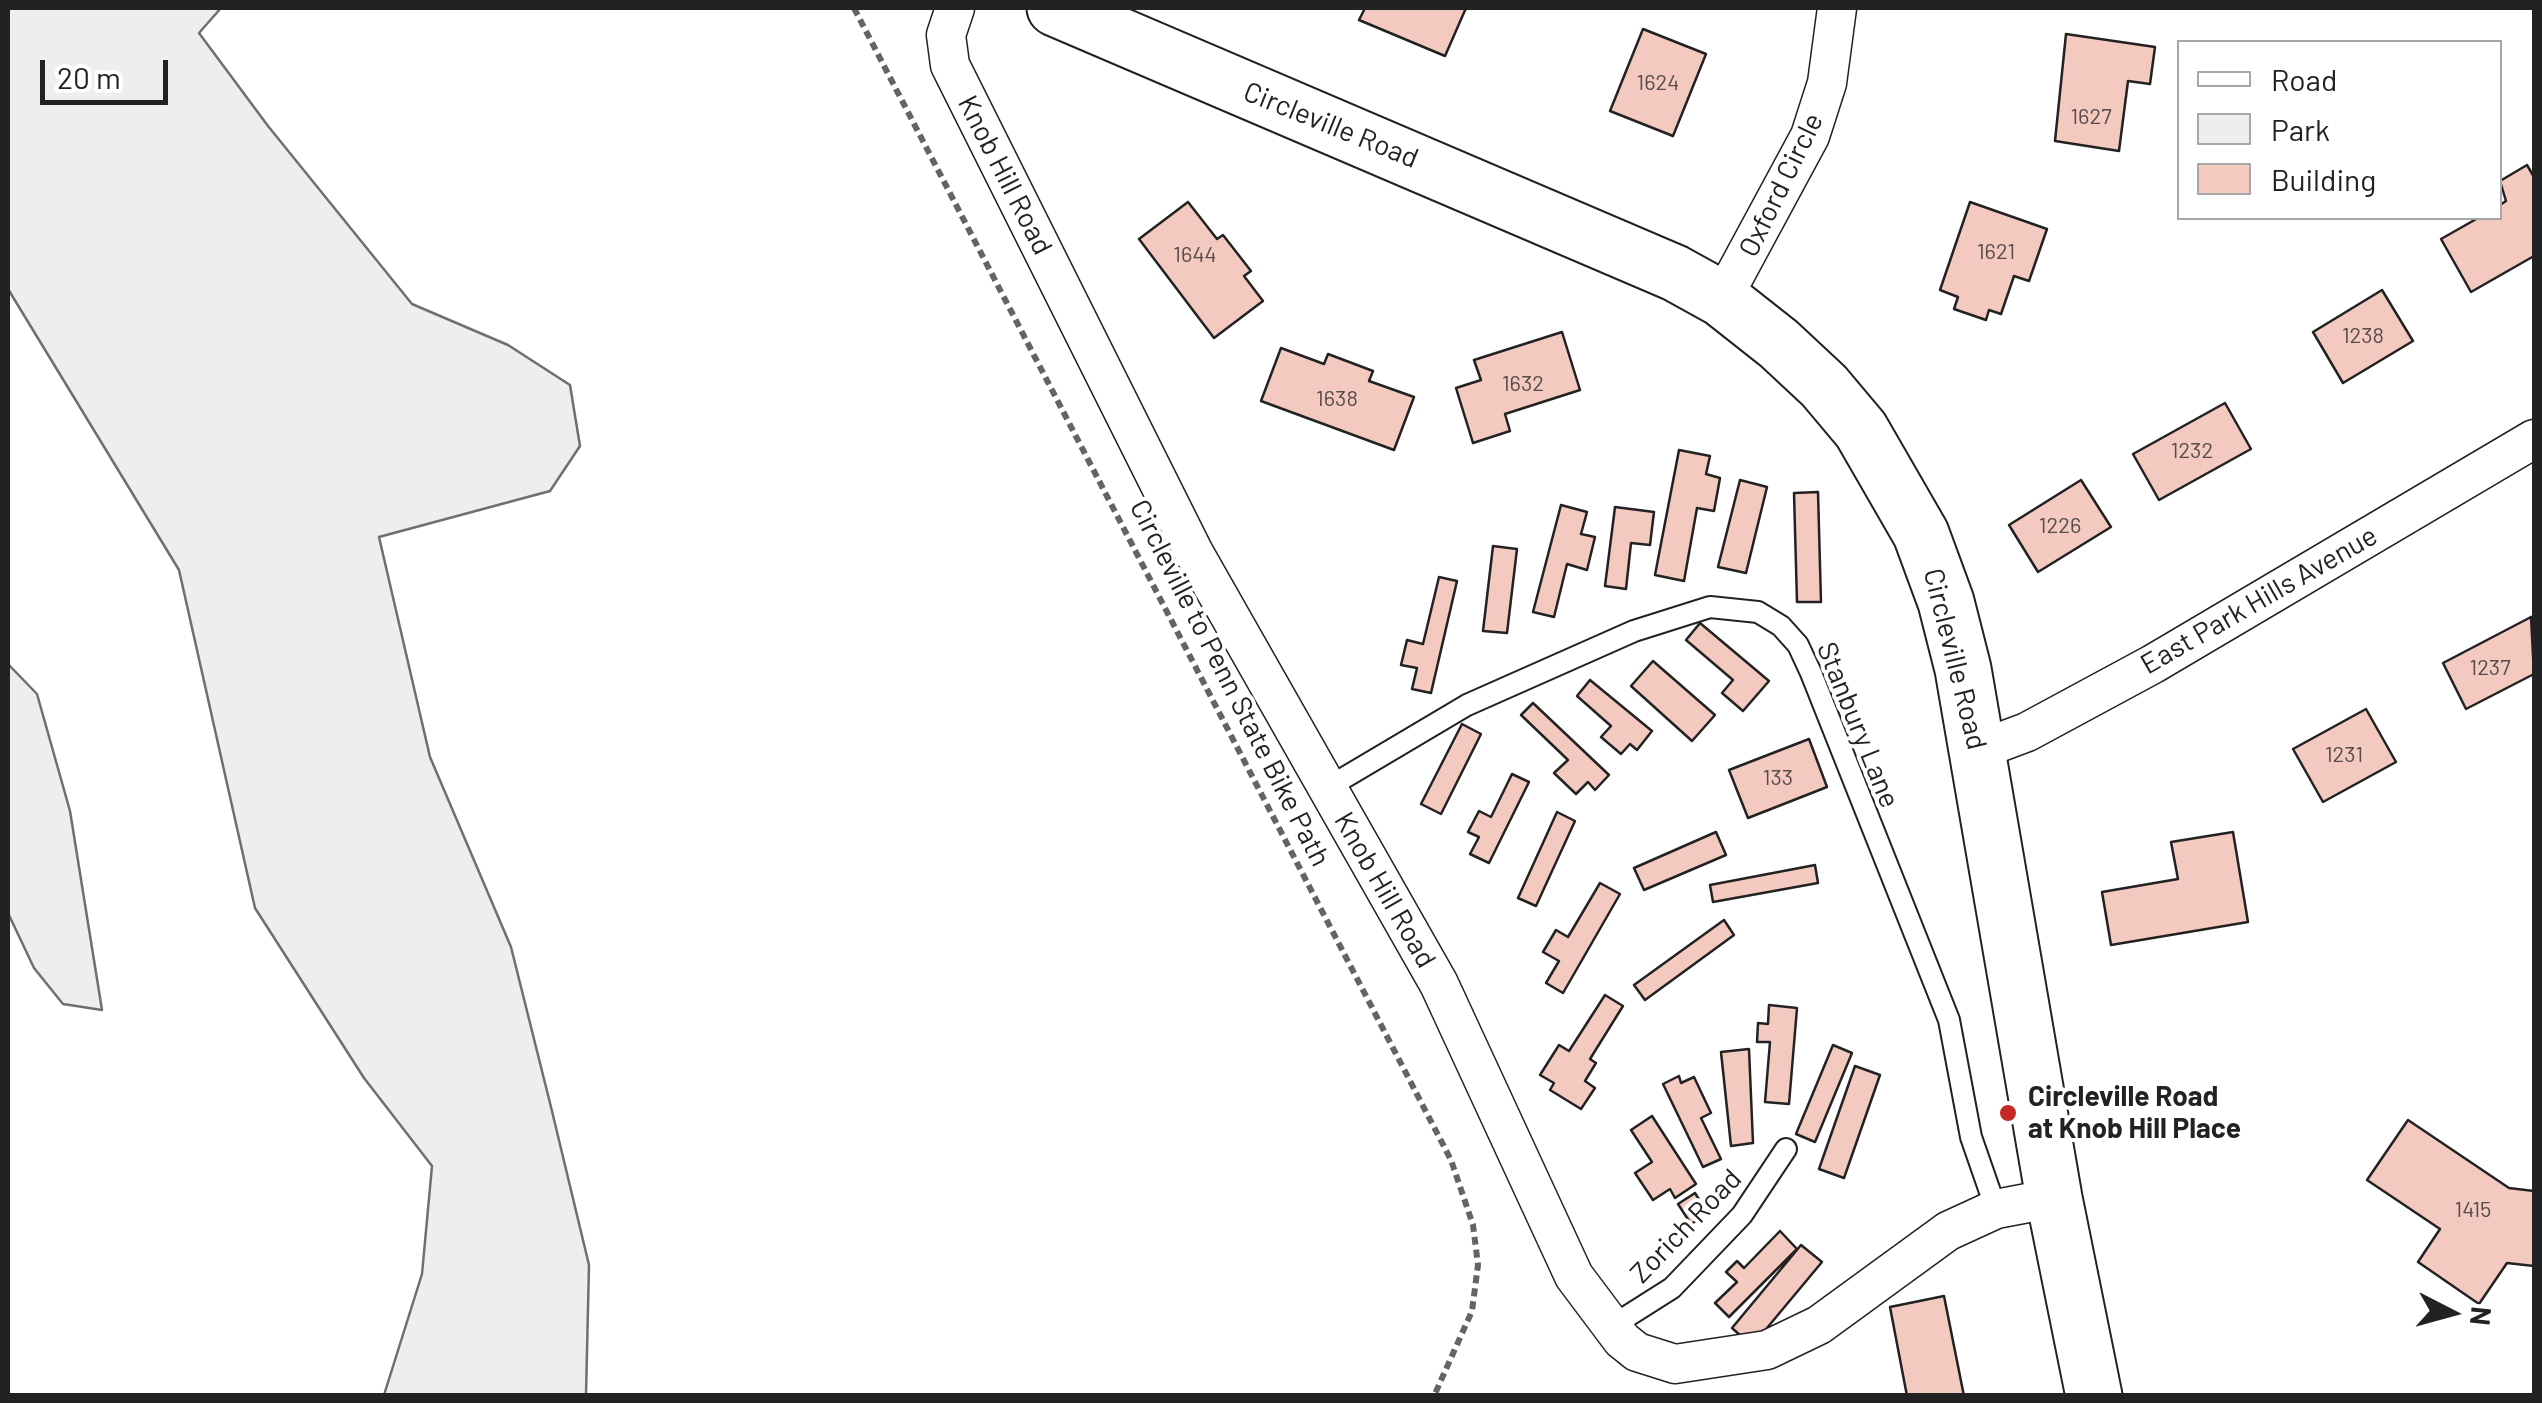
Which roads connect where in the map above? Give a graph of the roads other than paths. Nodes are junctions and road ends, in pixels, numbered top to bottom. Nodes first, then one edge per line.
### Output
1 (955, 8) edge
2 (1055, 8) edge
3 (1836, 8) edge
4 (1722, 299) junction
5 (2534, 439) edge
6 (1979, 750) junction
7 (1328, 788) junction
8 (1786, 1149) dead end
9 (2054, 1198) junction
10 (1996, 1210) junction
11 (1612, 1326) junction
12 (2094, 1396) edge

1 - 7 street, Knob Hill Road
2 - 4 street, Circleville Road
3 - 4 street, Oxford Circle
4 - 6 street, Circleville Road
5 - 6 street, East Park Hills Avenue
6 - 9 street, Circleville Road
7 - 10 lane, Stanbury Lane
7 - 11 street, Knob Hill Road
8 - 11 lane, Zorich Road
9 - 10 street, Knob Hill Road
9 - 12 street, Circleville Road
10 - 11 street, Knob Hill Road

